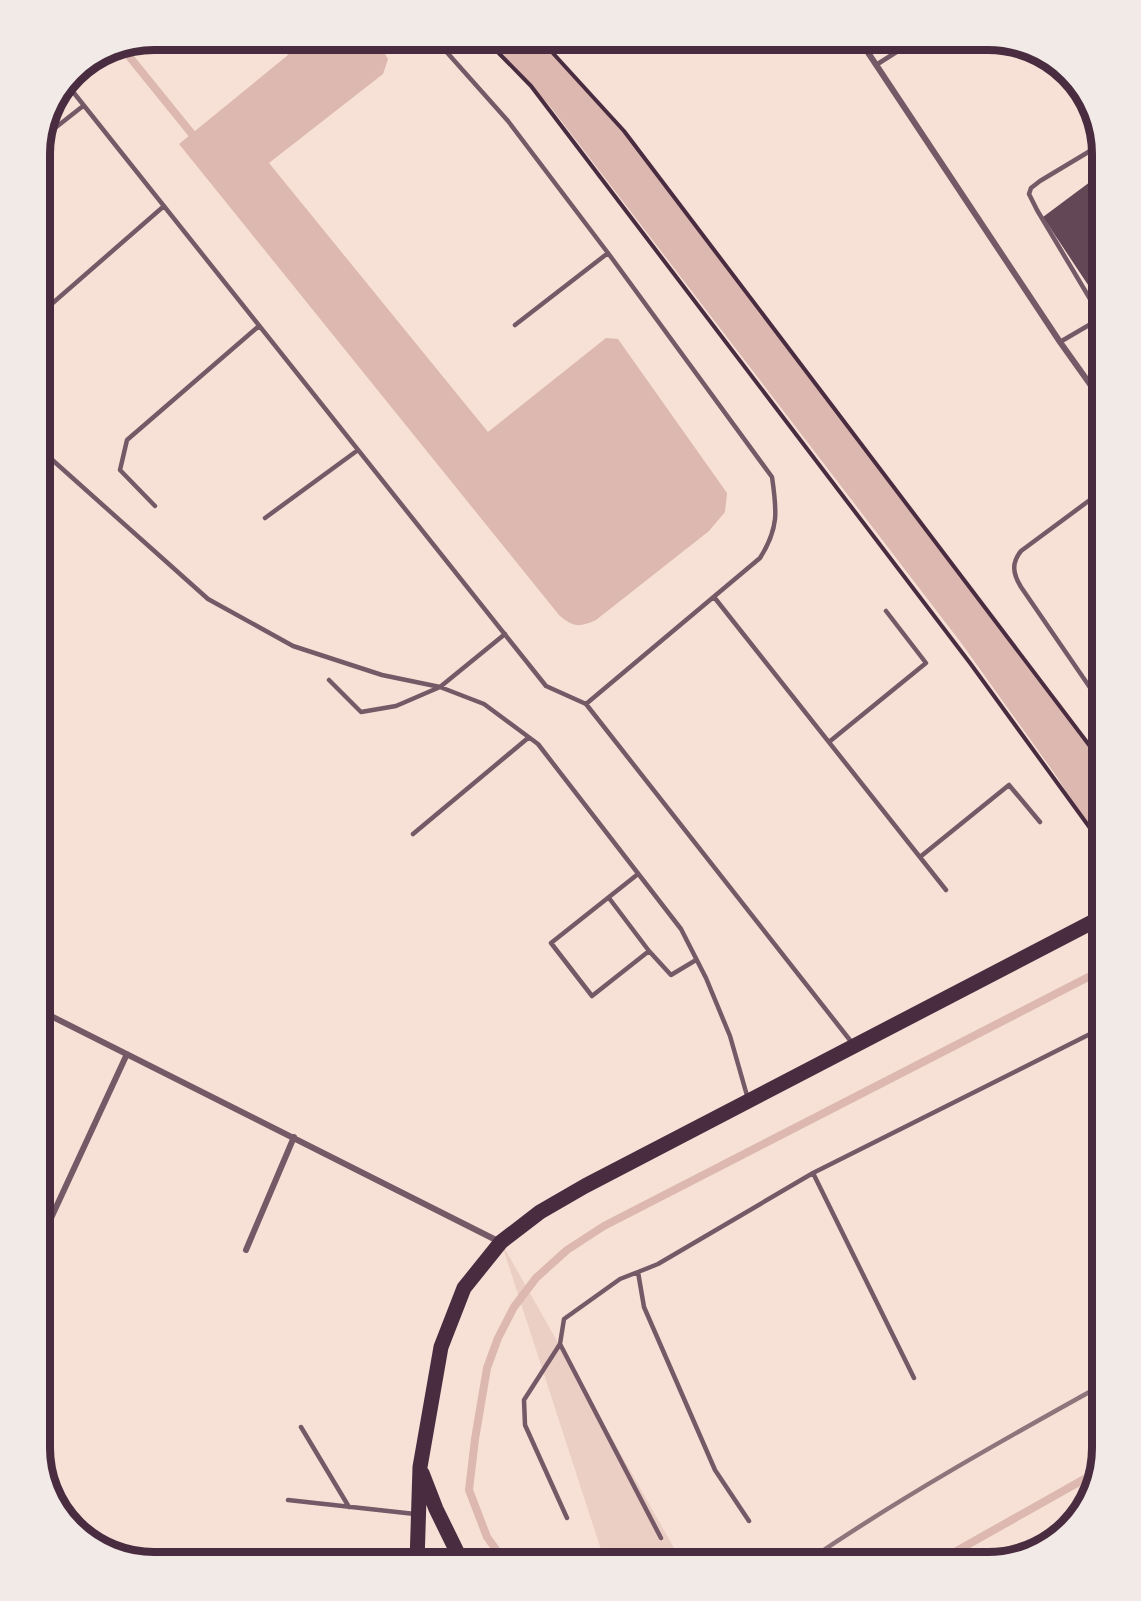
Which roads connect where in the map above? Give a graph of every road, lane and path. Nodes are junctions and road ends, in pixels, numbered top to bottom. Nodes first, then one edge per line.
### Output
1 (445, 50) edge
2 (496, 50) edge
3 (550, 50) edge
4 (866, 50) edge
5 (900, 50) edge
6 (876, 65) junction
7 (71, 90) edge
8 (83, 106) junction
9 (53, 130) edge
10 (1092, 150) edge
11 (164, 206) junction
12 (608, 253) junction
13 (1092, 301) edge
14 (50, 305) edge
15 (1092, 324) edge
16 (515, 325) dead end
17 (259, 326) junction
18 (1060, 342) junction
19 (1092, 387) edge
20 (358, 450) junction
21 (50, 458) edge
22 (1092, 498) edge
23 (155, 506) dead end
24 (265, 518) dead end
25 (714, 597) junction
26 (886, 611) dead end
27 (505, 634) junction
28 (329, 680) dead end
29 (440, 687) junction
30 (1092, 691) edge
31 (586, 705) junction
32 (528, 738) junction
33 (829, 742) junction
34 (1092, 749) edge
35 (1040, 822) dead end
36 (1090, 828) dead end
37 (413, 834) dead end
38 (920, 857) junction
39 (638, 874) junction
40 (946, 890) dead end
41 (609, 898) junction
42 (1092, 921) edge
43 (649, 951) junction
44 (696, 960) junction
45 (50, 1016) edge
46 (1092, 1033) edge
47 (855, 1046) junction
48 (127, 1054) junction
49 (749, 1101) junction
50 (294, 1137) junction
51 (813, 1173) junction
52 (50, 1220) edge
53 (501, 1242) junction
54 (246, 1250) dead end
55 (638, 1272) junction
56 (560, 1344) junction
57 (914, 1378) dead end
58 (301, 1427) dead end
59 (420, 1467) junction
60 (288, 1500) dead end
61 (349, 1507) junction
62 (418, 1514) junction
63 (567, 1518) dead end
64 (749, 1521) dead end
65 (661, 1538) dead end
66 (417, 1551) edge
67 (457, 1551) edge

1 - 12 lane
2 - 36 path
3 - 34 path
4 - 6 street
5 - 6 lane
6 - 18 street
7 - 8 lane
8 - 9 lane
8 - 11 lane
10 - 13 lane
11 - 14 lane
11 - 17 lane
12 - 16 lane
12 - 25 lane
15 - 18 lane
17 - 20 lane
17 - 23 lane
18 - 19 street
20 - 24 lane
20 - 27 lane
21 - 29 lane
22 - 30 lane
25 - 31 lane
25 - 33 lane
26 - 33 lane
27 - 29 lane
27 - 31 lane
28 - 29 lane
29 - 32 lane
31 - 47 lane
32 - 37 lane
32 - 39 lane
33 - 38 lane
35 - 38 lane
38 - 40 lane
39 - 41 lane
39 - 44 lane
41 - 43 lane
41 - 43 lane
42 - 47 main road
43 - 44 lane
44 - 49 lane
45 - 48 street
46 - 51 lane
47 - 49 main road
48 - 50 street
48 - 52 street
49 - 53 main road
50 - 53 street
50 - 54 street
51 - 55 lane
51 - 57 lane
53 - 59 main road
55 - 56 lane
55 - 64 lane
56 - 63 lane
56 - 65 lane
58 - 61 lane
59 - 62 main road
59 - 67 main road
60 - 61 lane
61 - 62 lane
62 - 66 main road

